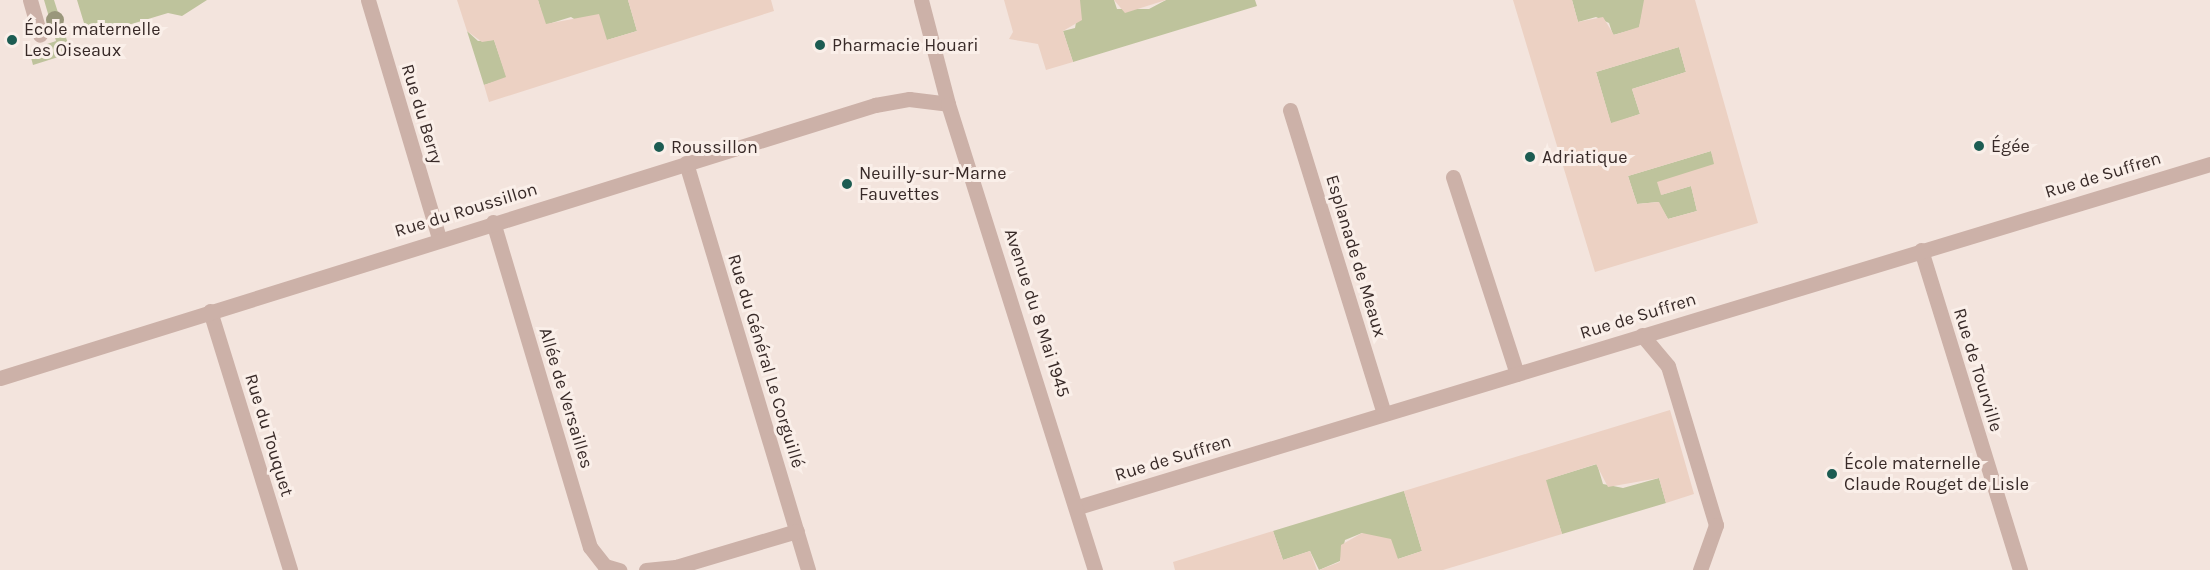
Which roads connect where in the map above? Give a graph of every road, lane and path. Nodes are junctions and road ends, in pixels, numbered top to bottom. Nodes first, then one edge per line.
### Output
1 (30, 0) edge
2 (368, 0) edge
3 (921, 0) edge
4 (40, 35) dead end
5 (948, 104) junction
6 (1290, 110) dead end
7 (686, 163) junction
8 (2210, 164) edge
9 (1453, 177) dead end
10 (493, 222) junction
11 (439, 238) junction
12 (1921, 250) junction
13 (210, 311) junction
14 (1642, 335) junction
15 (1517, 374) junction
16 (0, 378) edge
17 (1384, 414) junction
18 (1078, 507) junction
19 (797, 531) junction
20 (290, 570) edge
21 (620, 570) edge
22 (646, 570) edge
23 (808, 570) edge
24 (1095, 570) edge
25 (1700, 570) edge
26 (2020, 570) edge

1 - 4 street
2 - 11 street, Rue du Berry
3 - 5 street, Avenue du 8 Mai 1945
5 - 7 street, Rue du Roussillon
5 - 18 street, Avenue du 8 Mai 1945
6 - 17 street, Esplanade de Meaux
7 - 10 street, Rue du Roussillon
7 - 19 street, Rue du Général Le Corguillé
8 - 12 street, Rue de Suffren
9 - 15 street
10 - 11 street, Rue du Roussillon
10 - 21 street, Allée de Versailles
11 - 13 street, Rue du Roussillon
12 - 14 street, Rue de Suffren
12 - 26 street, Rue de Tourville
13 - 16 street, Rue du Roussillon
13 - 20 street, Rue du Touquet
14 - 15 street, Rue de Suffren
14 - 25 street
15 - 17 street, Rue de Suffren
17 - 18 street, Rue de Suffren
18 - 24 street, Avenue du 8 Mai 1945
19 - 22 street
19 - 23 street, Rue du Général Le Corguillé

